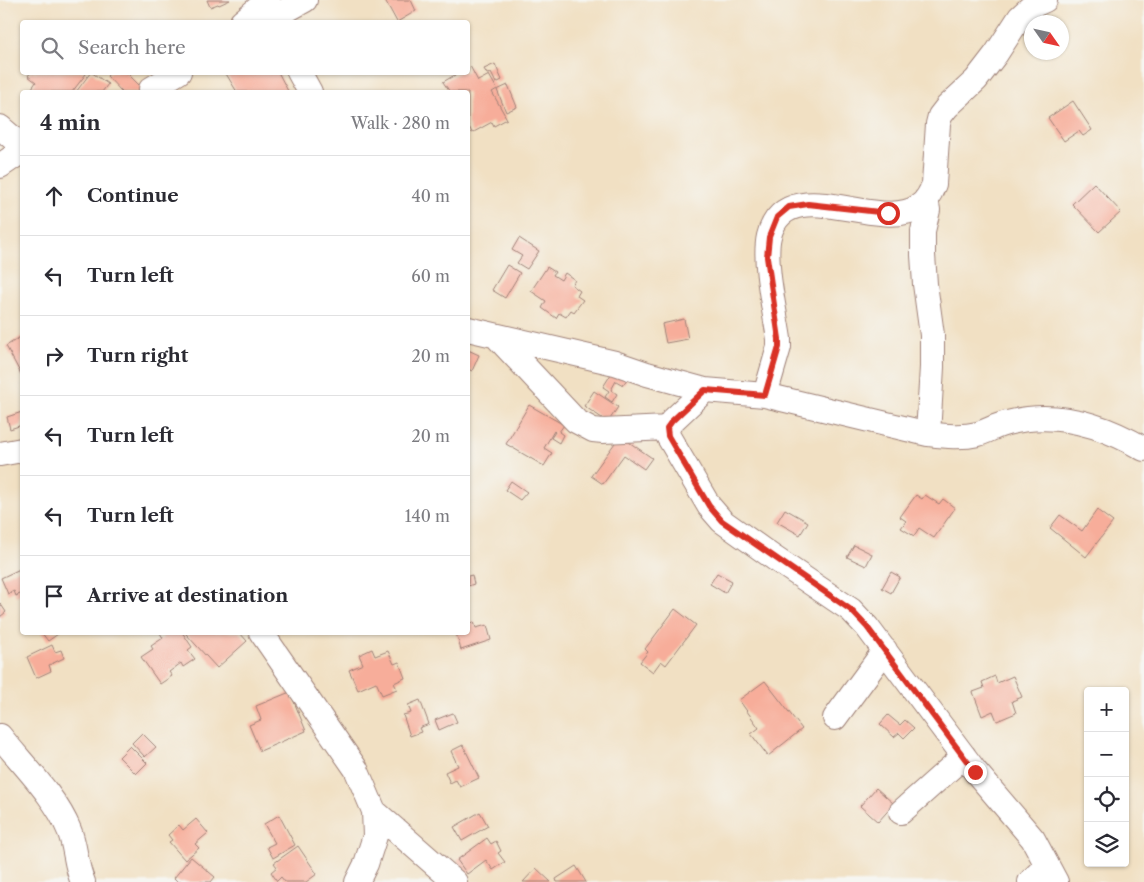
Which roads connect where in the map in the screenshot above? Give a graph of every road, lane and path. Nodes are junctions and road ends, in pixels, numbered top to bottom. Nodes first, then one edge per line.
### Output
1 (305, 0) edge
2 (1045, 0) edge
3 (272, 10) edge
4 (247, 20) edge
5 (174, 75) edge
6 (302, 75) edge
7 (151, 89) dead end
8 (309, 90) edge
9 (0, 127) edge
10 (20, 144) edge
11 (20, 152) edge
12 (0, 166) edge
13 (926, 199) junction
14 (470, 330) edge
15 (497, 337) junction
16 (705, 390) junction
17 (765, 395) junction
18 (667, 428) junction
19 (928, 434) junction
20 (1144, 449) edge
21 (20, 450) edge
22 (0, 454) edge
23 (262, 635) edge
24 (885, 650) junction
25 (835, 718) dead end
26 (0, 736) edge
27 (964, 756) junction
28 (374, 811) junction
29 (901, 812) dead end
30 (1052, 873) edge
31 (83, 882) edge
32 (357, 882) edge
33 (454, 882) edge
34 (1030, 882) edge

1 - 3 street
2 - 13 street
3 - 4 street
5 - 7 street
6 - 8 street
9 - 10 street
11 - 12 street
13 - 17 street
13 - 19 street
14 - 15 street
15 - 16 street
15 - 18 street
16 - 17 street
16 - 18 street
17 - 19 street
18 - 24 street
19 - 20 street
21 - 22 street
23 - 28 street
24 - 25 street
24 - 27 street
26 - 31 street
27 - 29 street
27 - 30 street
28 - 32 street
28 - 33 street
30 - 34 street

